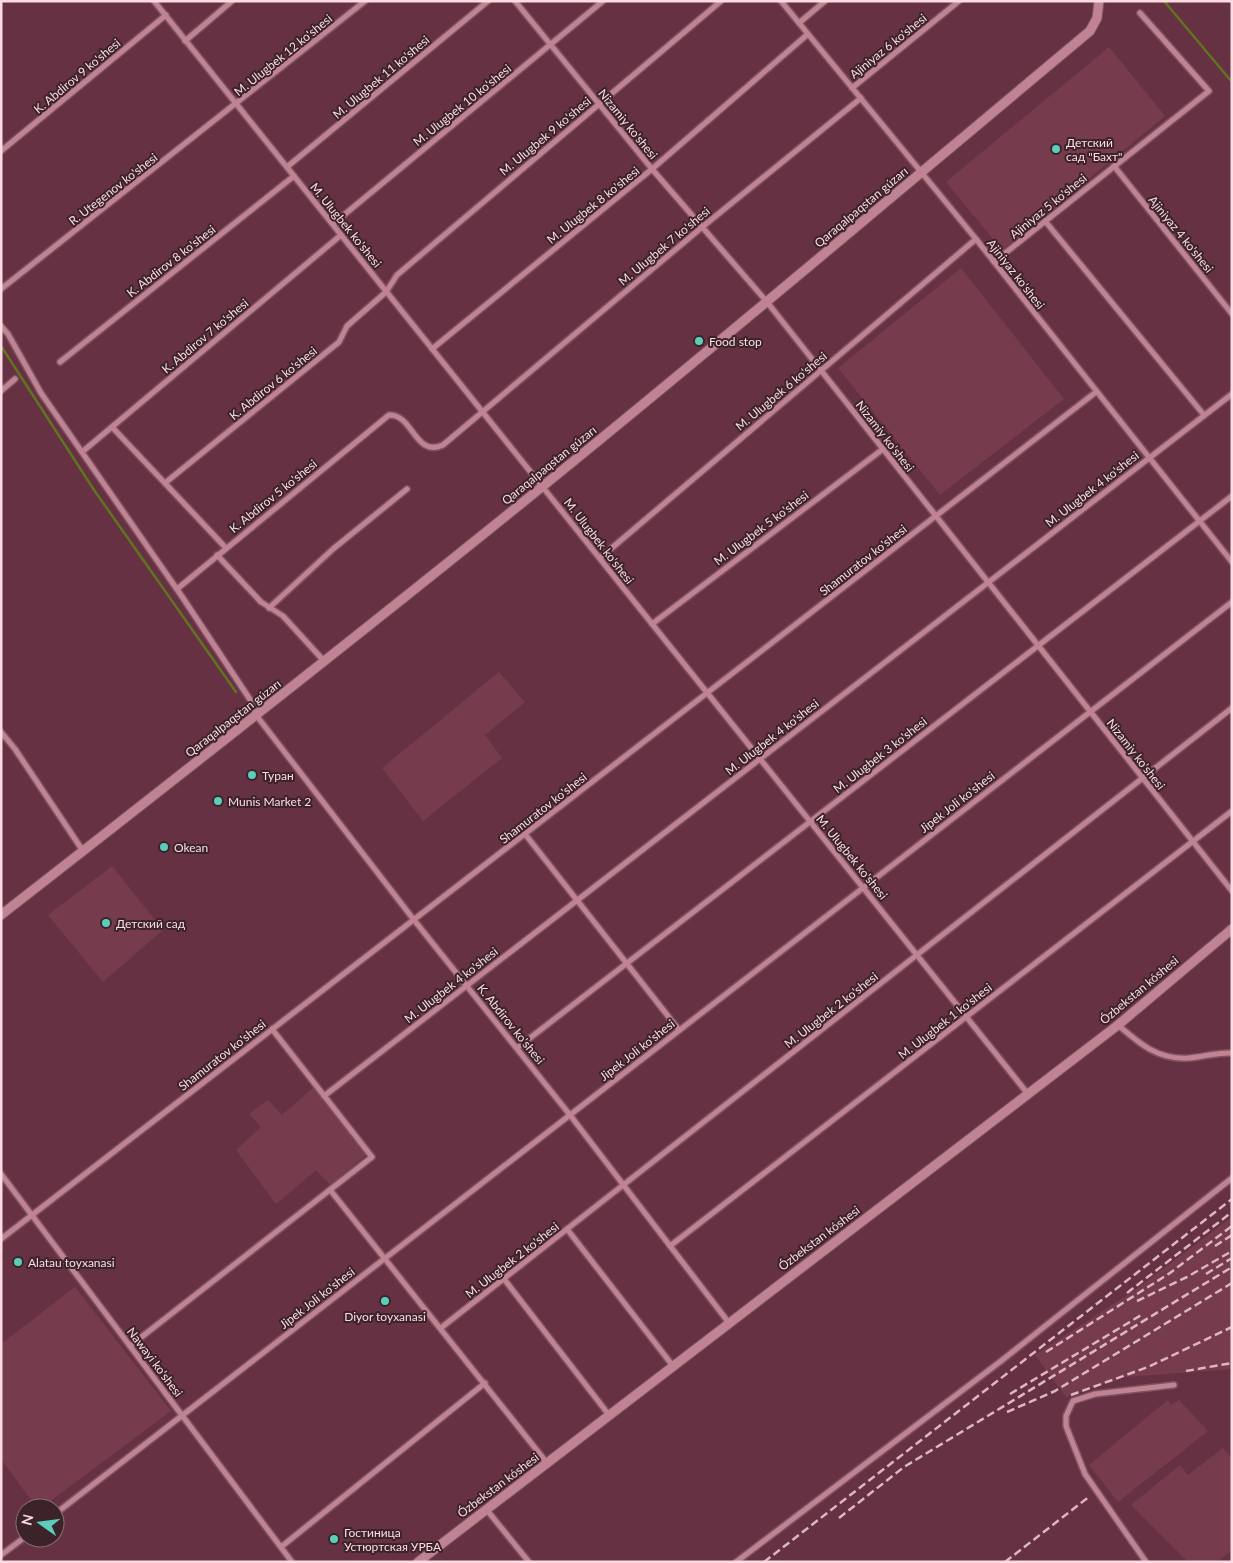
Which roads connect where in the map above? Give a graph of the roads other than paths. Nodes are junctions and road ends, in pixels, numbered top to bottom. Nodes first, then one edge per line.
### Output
1 (154, 1) edge
2 (232, 1) edge
3 (365, 1) edge
4 (488, 1) edge
5 (515, 1) edge
6 (603, 1) edge
7 (721, 1) edge
8 (781, 1) edge
9 (825, 1) edge
10 (959, 1) edge
11 (1099, 1) edge
12 (1140, 13) dead end
13 (166, 15) junction
14 (799, 23) junction
15 (808, 34) junction
16 (186, 41) junction
17 (551, 45) junction
18 (852, 88) junction
19 (861, 98) junction
20 (598, 104) junction
21 (236, 105) junction
22 (1, 151) edge
23 (1114, 166) junction
24 (287, 167) junction
25 (652, 170) junction
26 (921, 172) junction
27 (294, 176) junction
28 (1045, 221) junction
29 (333, 224) junction
30 (701, 228) junction
31 (341, 235) junction
32 (976, 239) junction
33 (994, 262) junction
34 (1, 289) edge
35 (386, 292) junction
36 (766, 302) junction
37 (1232, 314) edge
38 (1, 326) edge
39 (432, 349) junction
40 (60, 362) dead end
41 (821, 371) junction
42 (15, 379) dead end
43 (1, 391) edge
44 (1096, 392) junction
45 (1232, 394) edge
46 (483, 412) junction
47 (1204, 415) junction
48 (382, 419) joint
49 (112, 427) junction
50 (882, 449) junction
51 (82, 452) junction
52 (1149, 458) junction
53 (165, 483) junction
54 (543, 486) junction
55 (407, 489) dead end
56 (1232, 496) edge
57 (936, 516) junction
58 (1199, 521) junction
59 (226, 548) junction
60 (217, 556) junction
61 (600, 558) junction
62 (1232, 562) edge
63 (988, 582) junction
64 (177, 589) junction
65 (1232, 602) edge
66 (268, 608) junction
67 (652, 624) junction
68 (1038, 646) junction
69 (324, 661) junction
70 (707, 693) junction
71 (1232, 708) edge
72 (1090, 712) junction
73 (256, 716) junction
74 (1, 732) edge
75 (760, 759) junction
76 (1142, 778) junction
77 (1232, 811) edge
78 (810, 821) junction
79 (525, 834) junction
80 (1193, 842) junction
81 (83, 851) junction
82 (863, 887) junction
83 (1232, 891) edge
84 (577, 900) junction
85 (1, 914) edge
86 (414, 920) junction
87 (1232, 929) edge
88 (917, 954) junction
89 (626, 964) junction
90 (467, 985) junction
91 (966, 1017) junction
92 (1118, 1025) junction
93 (272, 1029) junction
94 (679, 1030) junction
95 (517, 1048) junction
96 (1232, 1053) edge
97 (1028, 1094) junction
98 (324, 1096) junction
99 (570, 1115) junction
100 (1, 1174) edge
101 (1232, 1178) edge
102 (624, 1185) junction
103 (332, 1191) junction
104 (32, 1215) junction
105 (567, 1229) junction
106 (1, 1239) edge
107 (670, 1246) junction
108 (385, 1258) junction
109 (504, 1279) junction
110 (729, 1323) junction
111 (442, 1328) junction
112 (130, 1346) junction
113 (673, 1366) junction
114 (485, 1383) junction
115 (1174, 1385) dead end
116 (182, 1415) junction
117 (609, 1415) junction
118 (547, 1463) junction
119 (65, 1506) edge
120 (486, 1509) junction
121 (15, 1544) edge
122 (281, 1547) junction
123 (1, 1555) edge
124 (292, 1562) edge
125 (418, 1562) edge
126 (528, 1562) edge
127 (736, 1562) edge
128 (1146, 1562) edge

1 - 13 street, M. Ulugbek ko'shesi
2 - 16 street
3 - 21 street, M. Ulugbek 12 ko'shesi
4 - 24 street, M. Ulugbek 11 ko'shesi
5 - 17 street, Nizamiy ko'shesi
6 - 17 street, M. Ulugbek 10 ko'shesi
7 - 20 street, M. Ulugbek 9 ko'shesi
8 - 14 street, Ajiniyaz ko'shesi
9 - 14 street
10 - 18 street, Ajiniyaz 6 ko'shesi
11 - 26 street, Qaraqalpaqstan gúzarı
12 - 23 street, Ajiniyaz 5 ko'shesi
13 - 16 street, M. Ulugbek ko'shesi
13 - 22 street, K. Abdirov 9 ko'shesi
14 - 15 street, Ajiniyaz ko'shesi
15 - 18 street, Ajiniyaz ko'shesi
15 - 25 street, M. Ulugbek 8 ko'shesi
16 - 21 street, M. Ulugbek ko'shesi
17 - 20 street, Nizamiy ko'shesi
17 - 29 street, M. Ulugbek 10 ko'shesi
18 - 19 street, Ajiniyaz ko'shesi
19 - 26 street, Ajiniyaz ko'shesi
19 - 30 street, M. Ulugbek 7 ko'shesi
20 - 25 street, Nizamiy ko'shesi
20 - 35 street, M. Ulugbek 9 ko'shesi
21 - 24 street, M. Ulugbek ko'shesi
21 - 34 street, R. Utegenov ko'shesi
23 - 28 street, Ajiniyaz 5 ko'shesi
23 - 37 street, Ajiniyaz 4 ko'shesi
24 - 27 street, M. Ulugbek ko'shesi
25 - 30 street, Nizamiy ko'shesi
25 - 39 street, M. Ulugbek 8 ko'shesi
26 - 32 street, Ajiniyaz ko'shesi
26 - 36 street, Qaraqalpaqstan gúzarı
27 - 29 street, M. Ulugbek ko'shesi
27 - 40 street, K. Abdirov 8 ko'shesi
28 - 33 street, Ajiniyaz 5 ko'shesi
28 - 47 street
29 - 31 street, M. Ulugbek ko'shesi
30 - 36 street, Nizamiy ko'shesi
30 - 46 street, M. Ulugbek 7 ko'shesi
31 - 35 street, M. Ulugbek ko'shesi
31 - 49 street, K. Abdirov 7 ko'shesi
32 - 33 street, Ajiniyaz ko'shesi
32 - 41 street, M. Ulugbek 6 ko'shesi
33 - 44 street, Ajiniyaz ko'shesi
35 - 39 street, M. Ulugbek ko'shesi
35 - 53 street, K. Abdirov 6 ko'shesi
36 - 41 street, Nizamiy ko'shesi
36 - 54 street, Qaraqalpaqstan gúzarı
38 - 51 street, K. Abdirov ko'shesi
39 - 46 street, M. Ulugbek ko'shesi
41 - 50 street, Nizamiy ko'shesi
41 - 61 street, M. Ulugbek 6 ko'shesi
42 - 43 street
44 - 52 street, Ajiniyaz ko'shesi
44 - 57 street, Shamuratov ko'shesi
45 - 47 street, M. Ulugbek 4 ko'shesi
46 - 48 street, M. Ulugbek 7 ko'shesi
46 - 54 street, M. Ulugbek ko'shesi
47 - 52 street, M. Ulugbek 4 ko'shesi
48 - 59 street, K. Abdirov 5 ko'shesi
49 - 51 street, K. Abdirov 7 ko'shesi
49 - 53 street
50 - 57 street, Nizamiy ko'shesi
50 - 67 street, M. Ulugbek 5 ko'shesi
51 - 64 street, K. Abdirov ko'shesi
52 - 58 street, Ajiniyaz ko'shesi
52 - 63 street, M. Ulugbek 4 ko'shesi
53 - 59 street
54 - 61 street, M. Ulugbek ko'shesi
54 - 69 street, Qaraqalpaqstan gúzarı
55 - 66 street
56 - 58 street, M. Ulugbek 3 ko'shesi
57 - 63 street, Nizamiy ko'shesi
57 - 70 street, Shamuratov ko'shesi
58 - 62 street, Ajiniyaz ko'shesi
58 - 68 street, M. Ulugbek 3 ko'shesi
59 - 60 street, K. Abdirov 5 ko'shesi
60 - 64 street, K. Abdirov 5 ko'shesi
60 - 66 street
61 - 67 street, M. Ulugbek ko'shesi
63 - 68 street, Nizamiy ko'shesi
63 - 75 street, M. Ulugbek 4 ko'shesi
64 - 73 street, K. Abdirov ko'shesi
65 - 72 street, Jipek Joli ko'shesi
66 - 69 street
67 - 70 street, M. Ulugbek ko'shesi
68 - 72 street, Nizamiy ko'shesi
68 - 78 street, M. Ulugbek 3 ko'shesi
69 - 73 street, Qaraqalpaqstan gúzarı
70 - 75 street, M. Ulugbek ko'shesi
70 - 79 street, Shamuratov ko'shesi
71 - 76 street, M. Ulugbek 2 ko'shesi
72 - 76 street, Nizamiy ko'shesi
72 - 82 street, Jipek Joli ko'shesi
73 - 81 street, Qaraqalpaqstan gúzarı
73 - 86 street, K. Abdirov ko'shesi
74 - 81 street
75 - 78 street, M. Ulugbek ko'shesi
75 - 84 street, M. Ulugbek 4 ko'shesi
76 - 80 street, Nizamiy ko'shesi
76 - 88 street, M. Ulugbek 2 ko'shesi
77 - 80 street, M. Ulugbek 1 ko'shesi
78 - 82 street, M. Ulugbek ko'shesi
78 - 89 street, M. Ulugbek 3 ko'shesi
79 - 84 street
79 - 86 street, Shamuratov ko'shesi
80 - 83 street, Nizamiy ko'shesi
80 - 91 street, M. Ulugbek 1 ko'shesi
81 - 85 street, Qaraqalpaqstan gúzarı
82 - 88 street, M. Ulugbek ko'shesi
82 - 94 street, Jipek Joli ko'shesi
84 - 89 street
84 - 90 street, M. Ulugbek 4 ko'shesi
86 - 90 street, K. Abdirov ko'shesi
86 - 93 street, Shamuratov ko'shesi
87 - 92 street, Ózbekstan kóshesi
88 - 91 street, M. Ulugbek ko'shesi
88 - 102 street, M. Ulugbek 2 ko'shesi
89 - 94 street
89 - 95 street, M. Ulugbek 3 ko'shesi
90 - 95 street, K. Abdirov ko'shesi
90 - 98 street, M. Ulugbek 4 ko'shesi
91 - 97 street, M. Ulugbek ko'shesi
91 - 107 street, M. Ulugbek 1 ko'shesi
92 - 96 street
92 - 97 street, Ózbekstan kóshesi
93 - 98 street
93 - 104 street, Shamuratov ko'shesi
94 - 99 street, Jipek Joli ko'shesi
95 - 99 street, K. Abdirov ko'shesi
97 - 110 street, Ózbekstan kóshesi
98 - 103 street
99 - 102 street, K. Abdirov ko'shesi
99 - 108 street, Jipek Joli ko'shesi
100 - 104 street, Nawayi ko'shesi
101 - 127 street
102 - 105 street, M. Ulugbek 2 ko'shesi
102 - 107 street, K. Abdirov ko'shesi
103 - 108 street
103 - 112 street
104 - 106 street, Shamuratov ko'shesi
104 - 112 street, Nawayi ko'shesi
105 - 109 street, M. Ulugbek 2 ko'shesi
105 - 113 street
107 - 110 street, K. Abdirov ko'shesi
108 - 111 street
108 - 116 street, Jipek Joli ko'shesi
109 - 111 street, M. Ulugbek 2 ko'shesi
109 - 117 street
110 - 113 street, Ózbekstan kóshesi
111 - 114 street
112 - 116 street, Nawayi ko'shesi
113 - 117 street, Ózbekstan kóshesi
114 - 118 street
114 - 122 street
115 - 128 street
116 - 119 street, Jipek Joli ko'shesi
116 - 122 street, Nawayi ko'shesi
117 - 118 street, Ózbekstan kóshesi
118 - 120 street, Ózbekstan kóshesi
120 - 125 street, Ózbekstan kóshesi
120 - 126 street
121 - 123 street
122 - 124 street, Nawayi ko'shesi

